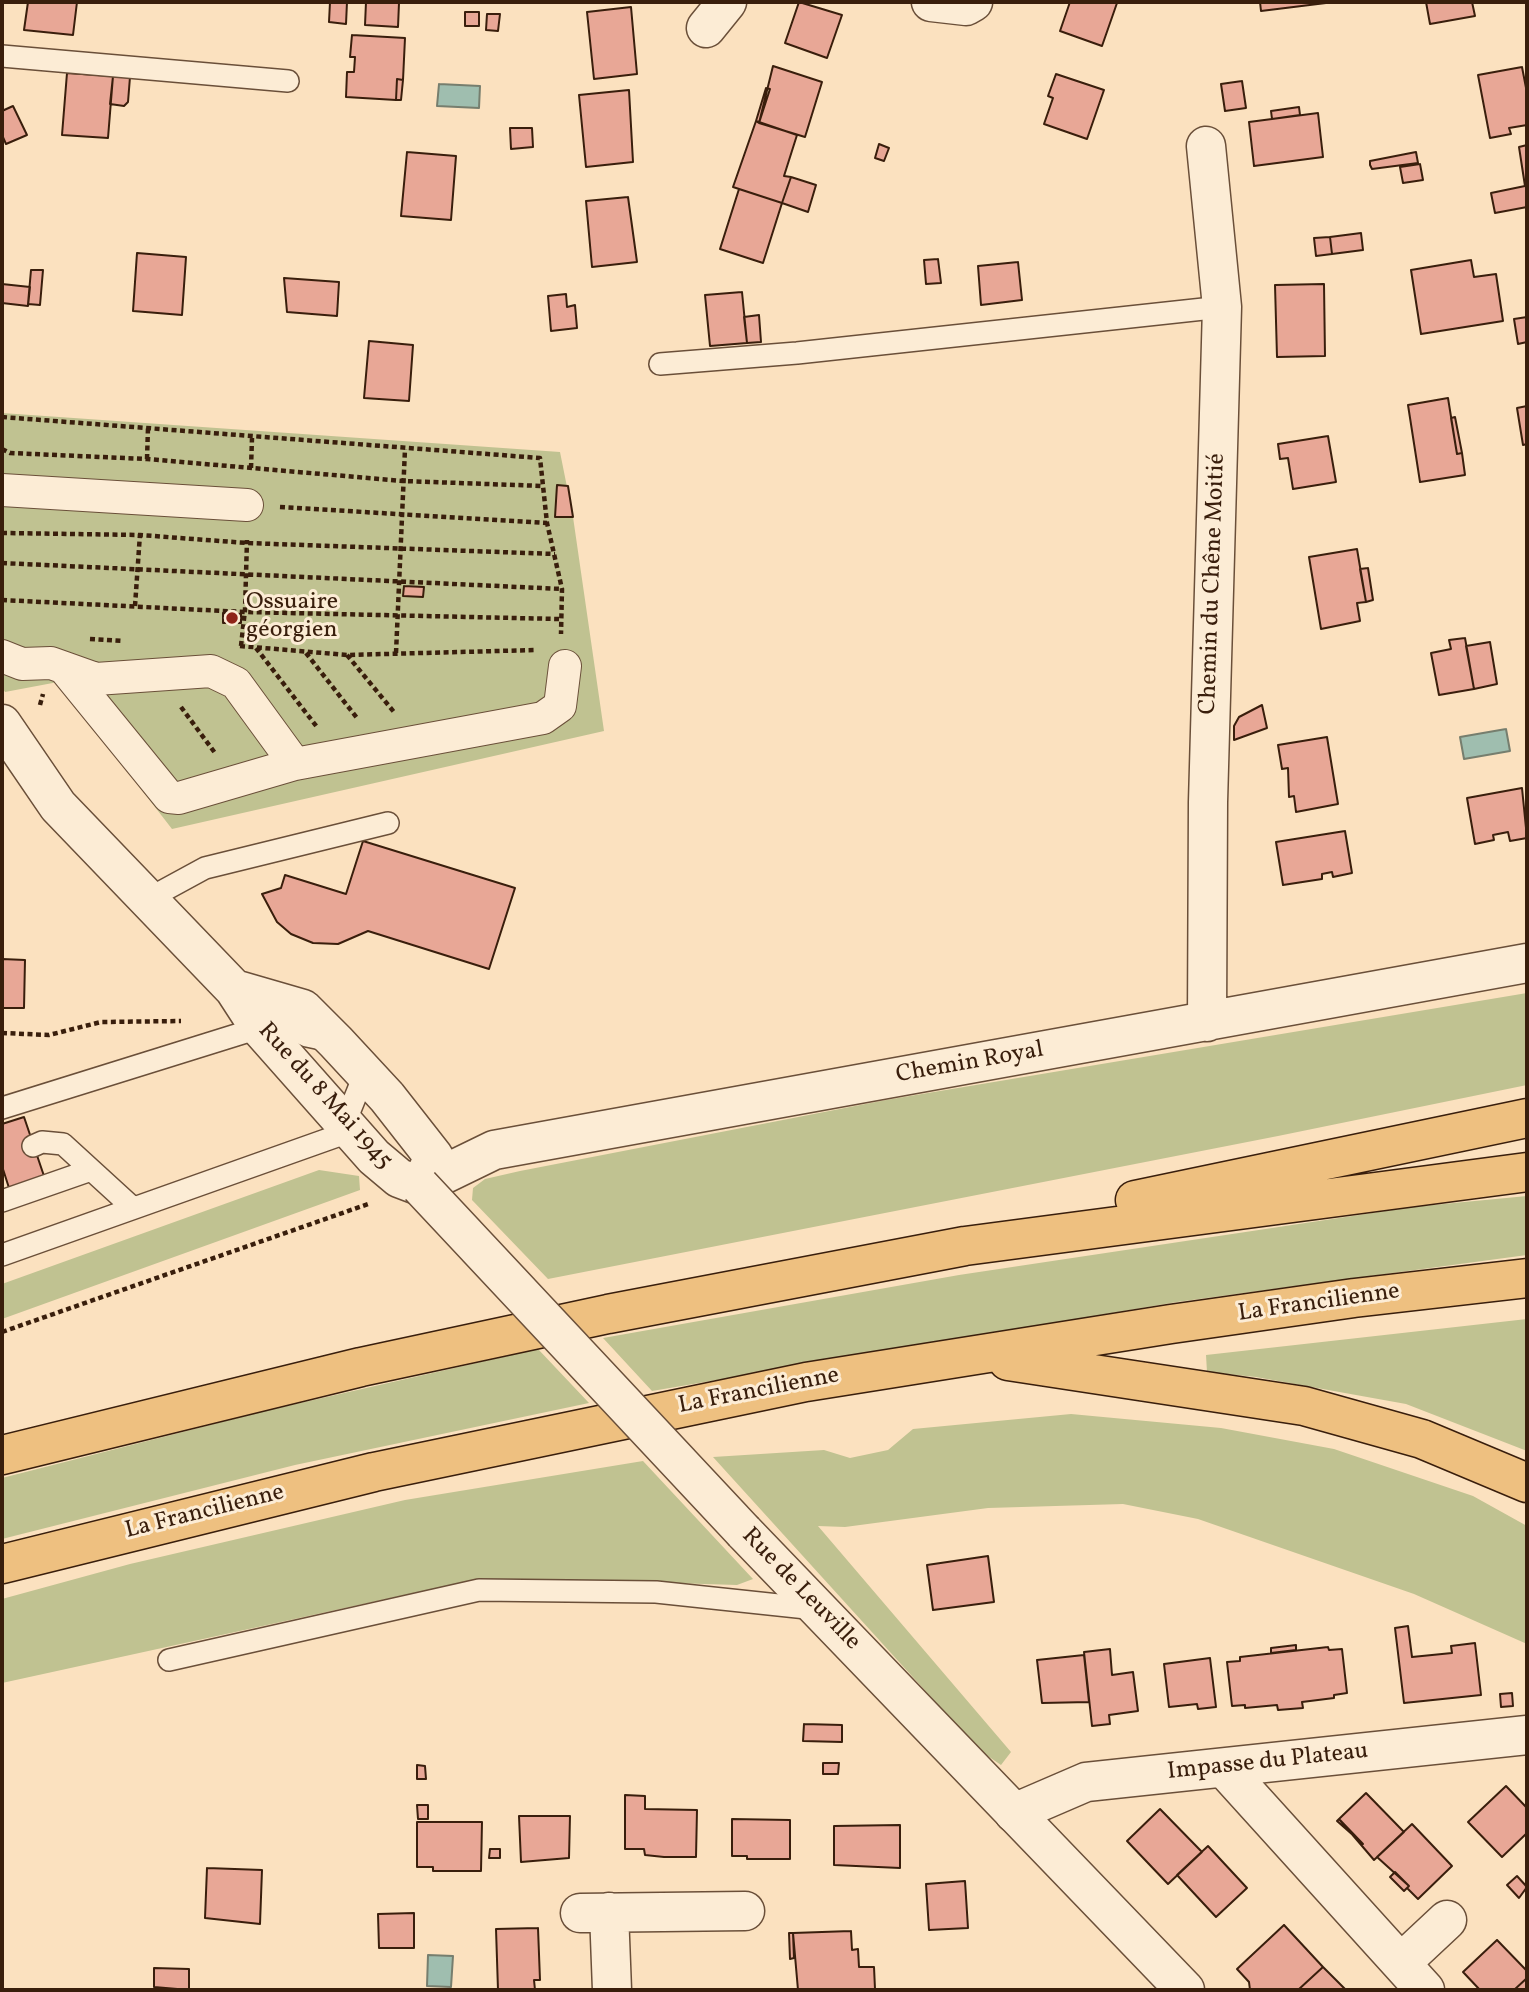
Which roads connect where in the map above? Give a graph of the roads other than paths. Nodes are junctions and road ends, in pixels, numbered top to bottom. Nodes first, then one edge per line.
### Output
1 (931, 2) edge
2 (973, 2) edge
3 (2, 56) edge
4 (288, 81) dead end
5 (1206, 146) dead end
6 (1222, 307) junction
7 (660, 364) dead end
8 (2, 490) edge
9 (247, 505) road end
10 (2, 656) edge
11 (564, 658) road end
12 (64, 668) junction
13 (2, 724) edge
14 (295, 764) junction
15 (388, 823) dead end
16 (148, 899) junction
17 (1527, 963) edge
18 (234, 989) junction
19 (1207, 1023) junction
20 (251, 1028) junction
21 (336, 1042) junction
22 (365, 1073) junction
23 (2, 1108) edge
24 (1527, 1118) edge
25 (343, 1120) junction
26 (33, 1146) dead end
27 (92, 1170) junction
28 (1527, 1172) edge
29 (420, 1186) junction
30 (2, 1201) edge
31 (133, 1208) junction
32 (965, 1246) junction
33 (2, 1255) edge
34 (1527, 1278) edge
35 (968, 1356) junction
36 (2, 1455) edge
37 (1527, 1483) edge
38 (2, 1564) edge
39 (818, 1610) junction
40 (169, 1660) dead end
41 (1527, 1735) edge
42 (1224, 1768) junction
43 (1014, 1813) junction
44 (745, 1911) dead end
45 (1447, 1920) dead end
46 (1413, 1977) edge
47 (612, 1990) edge
48 (1185, 1990) edge

1 - 2 street
3 - 4 lane
5 - 6 street, Chemin du Chêne Moitié
6 - 7 lane
6 - 19 street, Chemin du Chêne Moitié
8 - 9 street
10 - 12 street
11 - 14 street
12 - 14 street
12 - 14 street
13 - 16 street, Rue du 8 Mai 1945
15 - 16 lane
16 - 18 street, Rue du 8 Mai 1945
17 - 19 street, Chemin Royal
18 - 20 street, Rue du 8 Mai 1945
18 - 21 street, Rue du 8 Mai 1945
19 - 29 street, Chemin Royal
20 - 21 lane
20 - 23 lane
20 - 25 street, Rue du 8 Mai 1945
21 - 22 street, Rue du 8 Mai 1945
22 - 25 lane
22 - 29 street, Rue du 8 Mai 1945
24 - 32 highway
25 - 29 street, Rue du 8 Mai 1945
25 - 31 lane
26 - 27 lane
27 - 30 lane
27 - 31 lane
28 - 32 highway
29 - 39 street, Rue de Leuville, bridge
31 - 33 lane
32 - 36 highway
34 - 35 highway, La Francilienne
35 - 37 highway
35 - 38 highway, La Francilienne
39 - 40 lane
39 - 43 street, Rue de Leuville
41 - 42 street, Impasse du Plateau
42 - 43 street, Impasse du Plateau
42 - 46 street
43 - 48 street, Rue de Leuville
44 - 47 street
45 - 46 street

